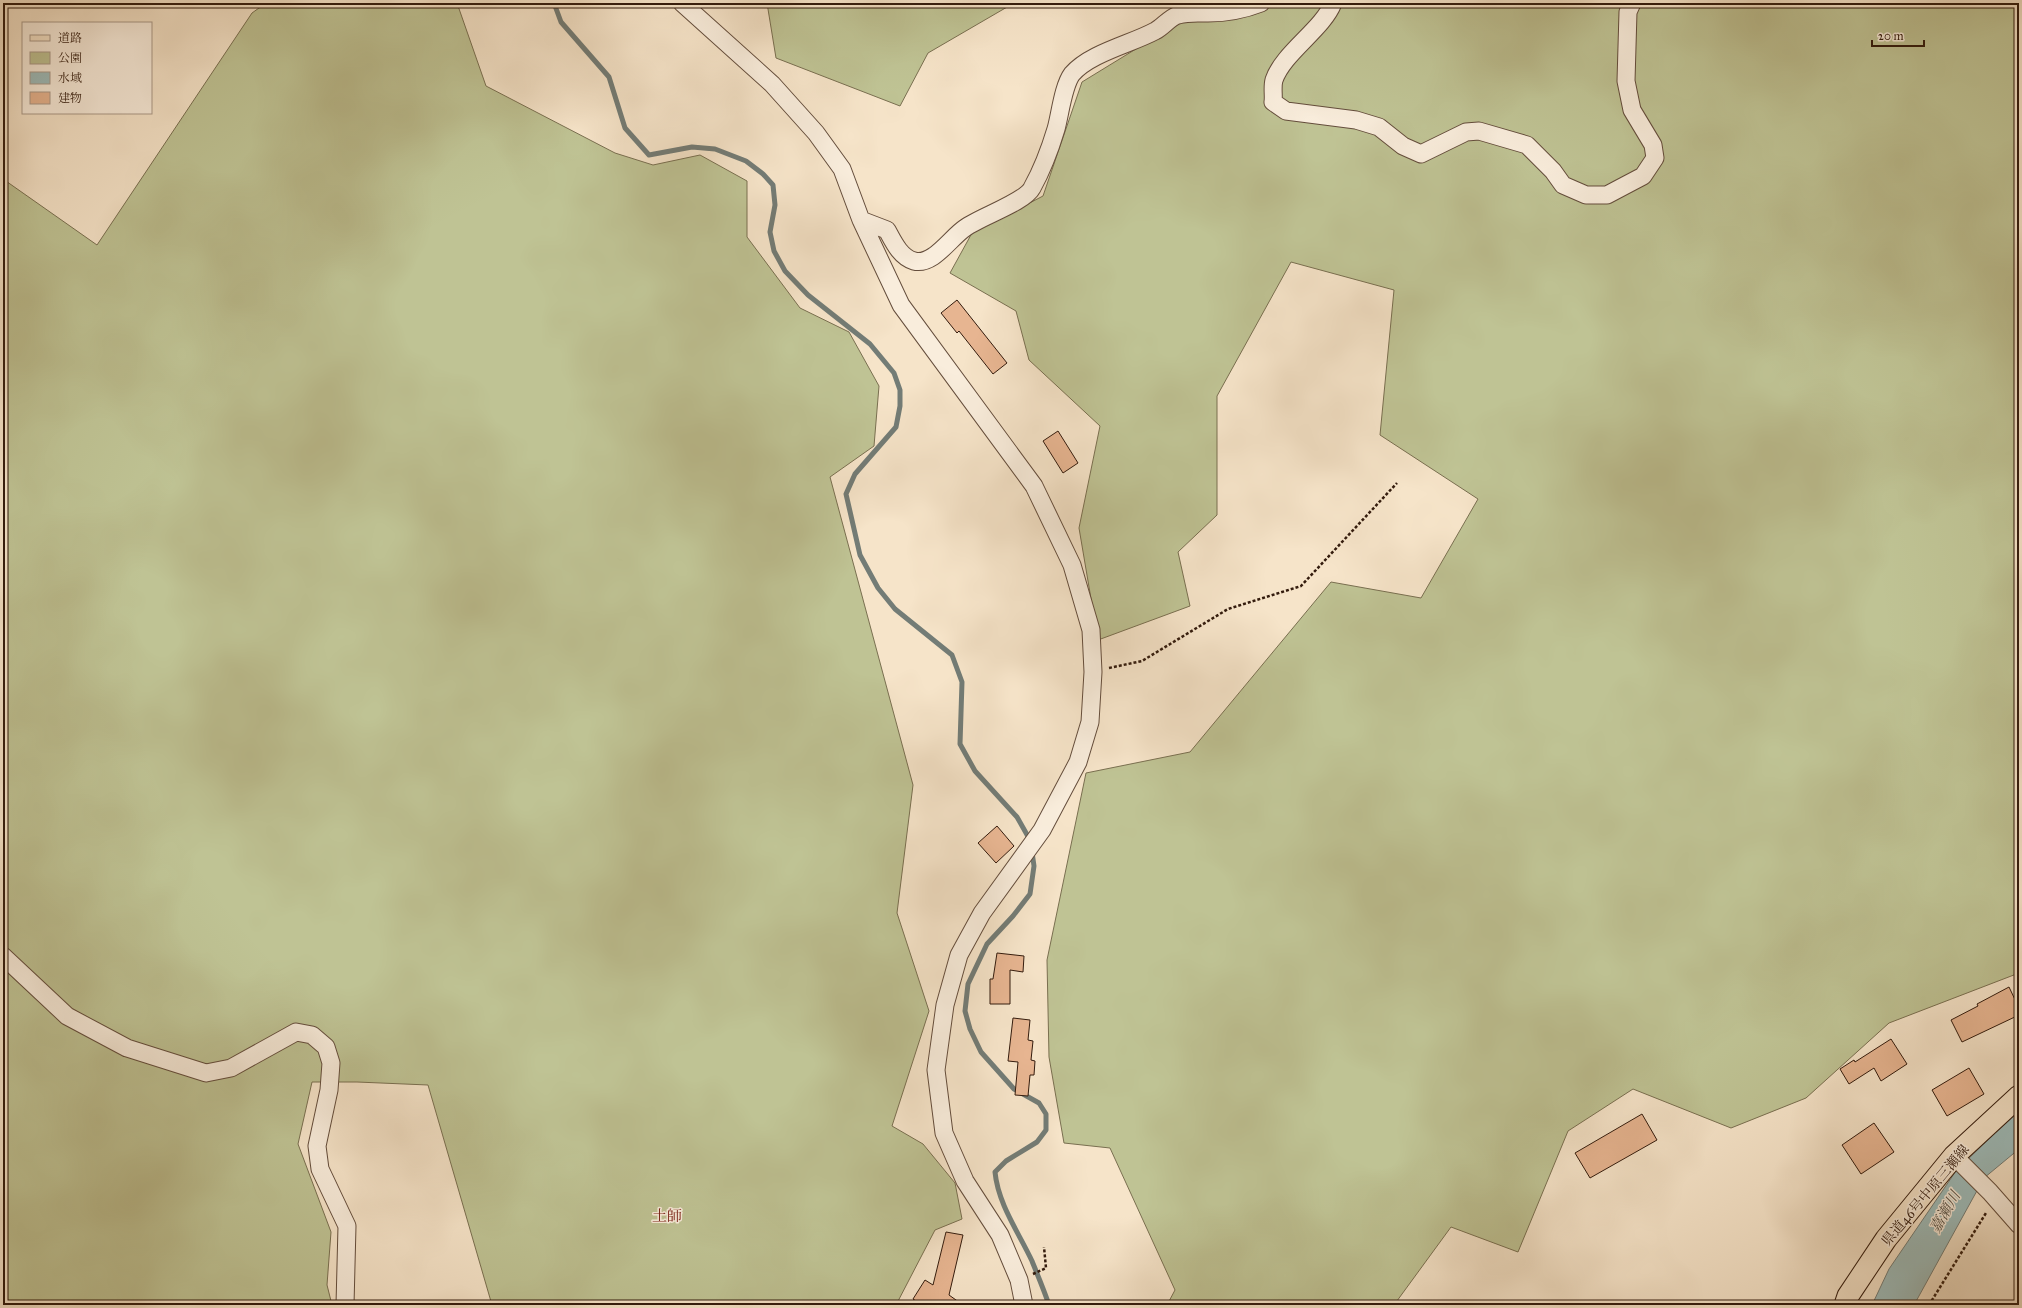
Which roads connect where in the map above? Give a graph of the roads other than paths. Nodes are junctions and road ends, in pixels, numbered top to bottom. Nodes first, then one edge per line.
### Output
1 (682, 3) edge
2 (1261, 3) edge
3 (1333, 3) edge
4 (1632, 3) edge
5 (861, 220) junction
6 (3, 956) edge
7 (2019, 1096) edge
8 (1954, 1156) junction
9 (2019, 1225) edge
10 (346, 1305) edge
11 (1024, 1305) edge
12 (1845, 1305) edge

1 - 5 street
2 - 5 street
3 - 4 street
5 - 11 street
6 - 10 street
7 - 8 main road, 県道46号中原三瀬線
8 - 9 street
8 - 12 main road, 県道46号中原三瀬線

